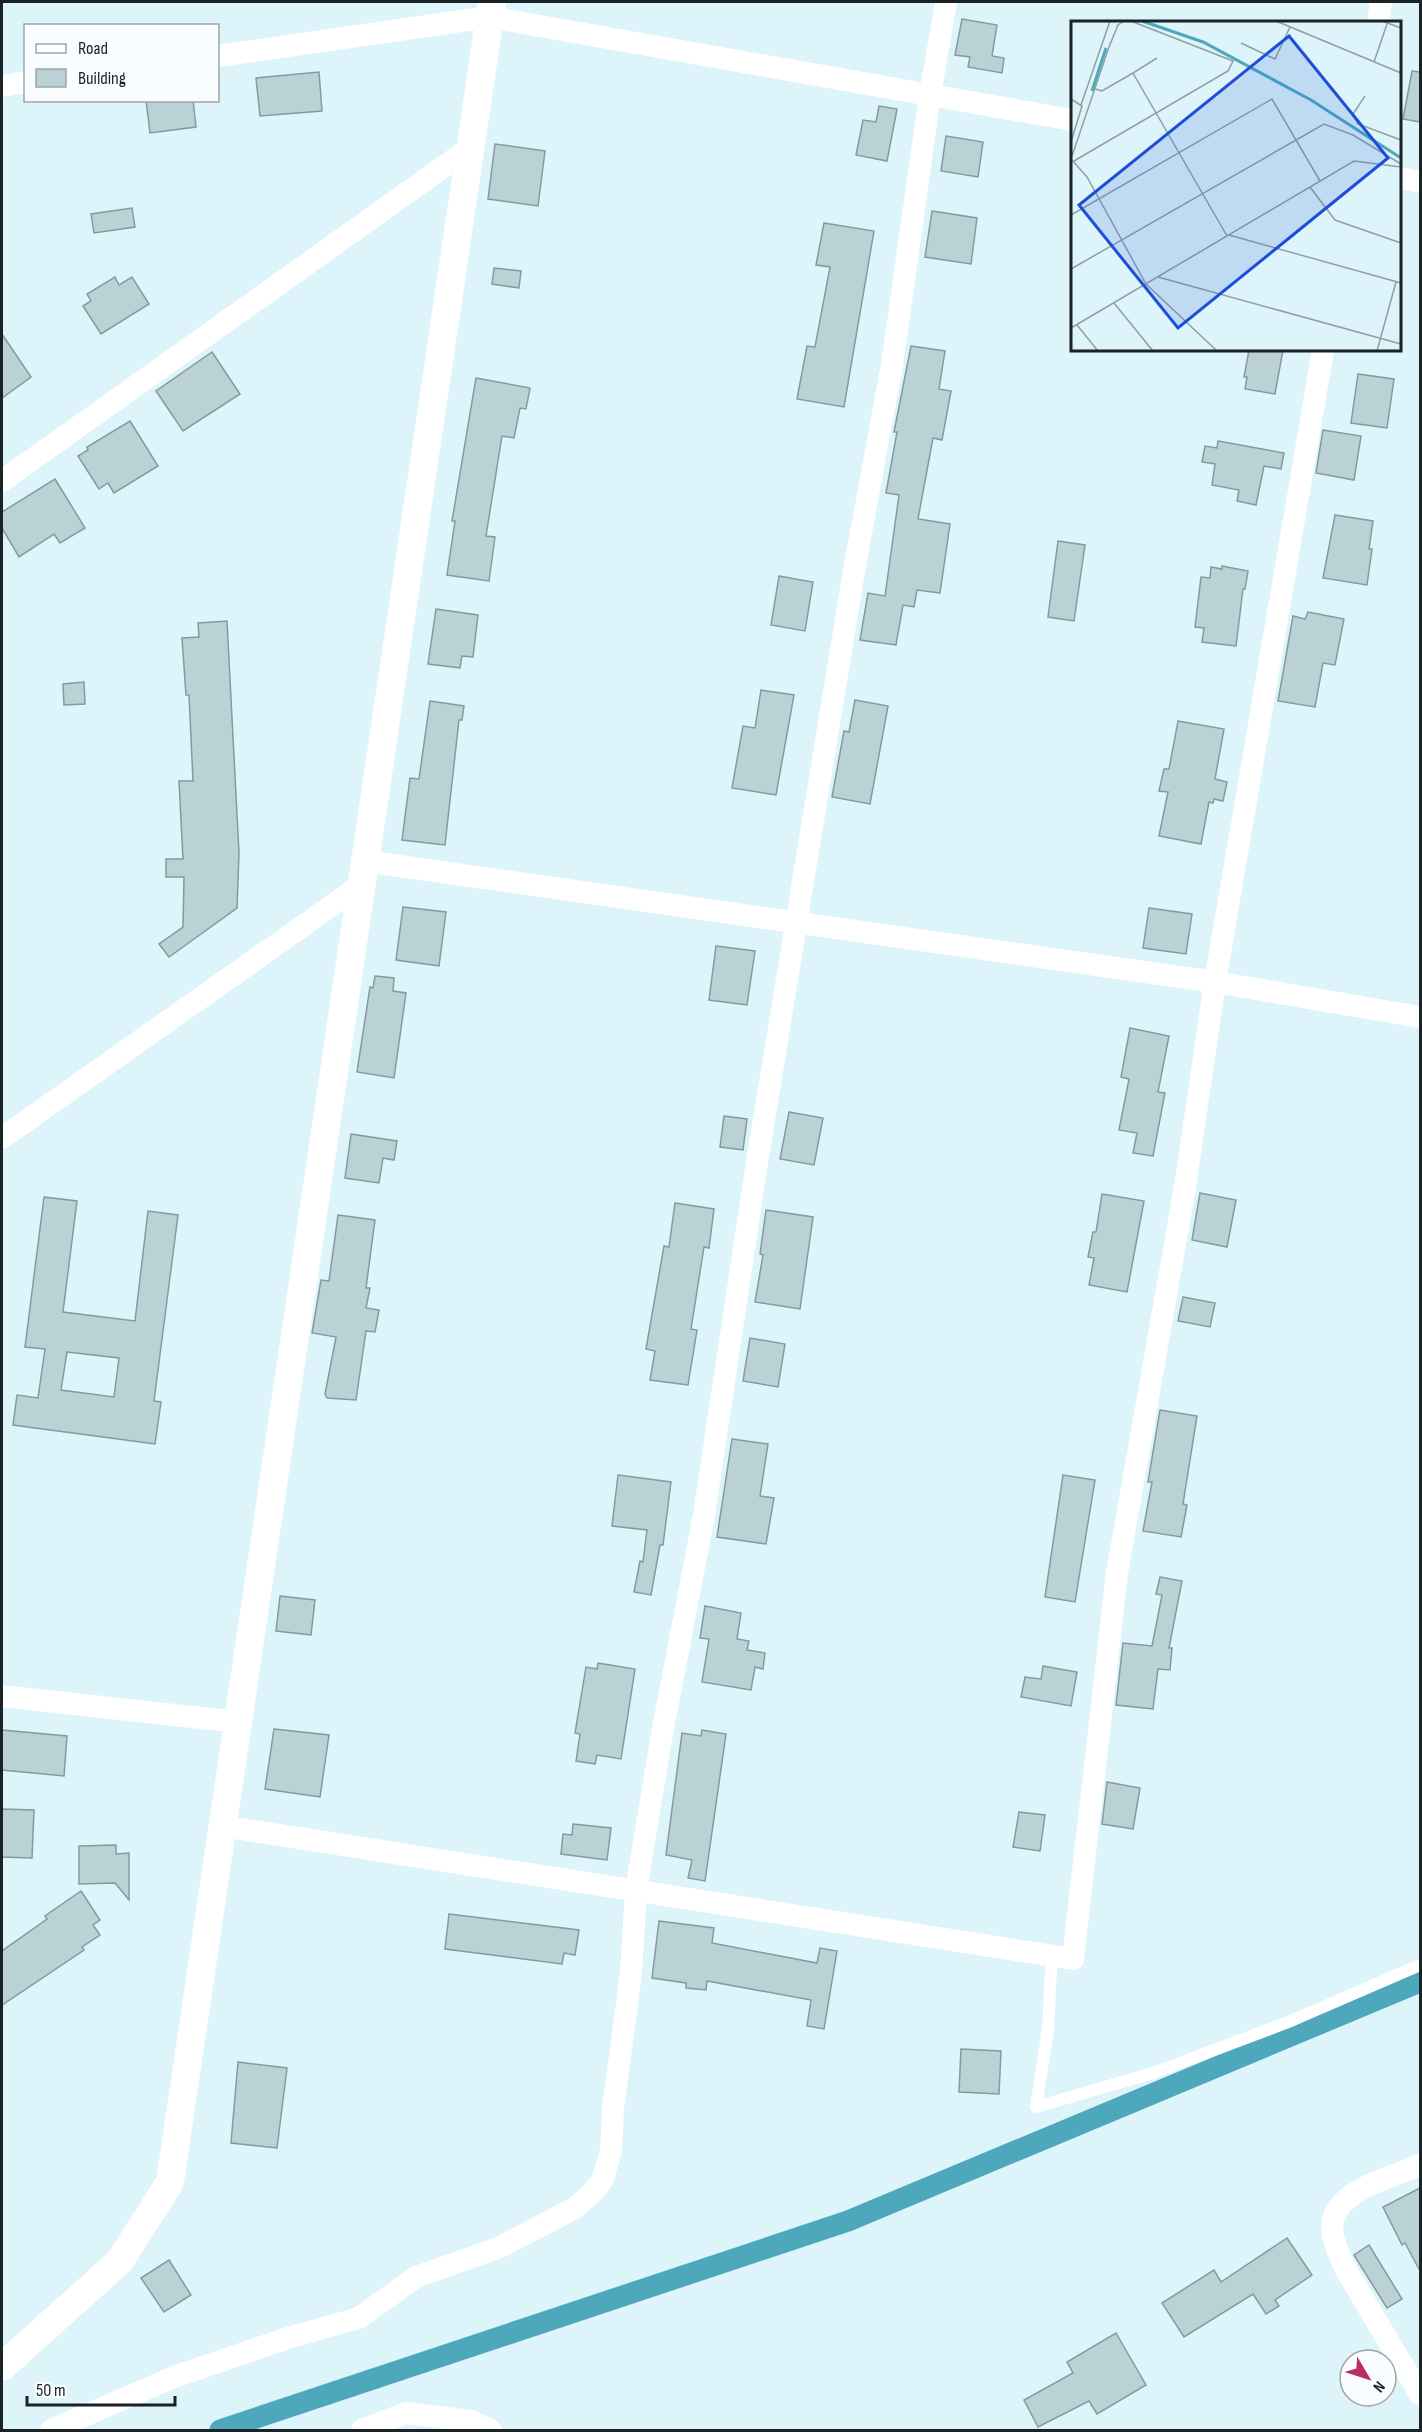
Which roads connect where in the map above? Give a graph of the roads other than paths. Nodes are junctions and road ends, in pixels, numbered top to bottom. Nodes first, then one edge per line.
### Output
1 (946, 2) edge
2 (1381, 2) edge
3 (490, 9) edge
4 (1378, 21) edge
5 (219, 56) edge
6 (24, 82) edge
7 (2, 86) edge
8 (930, 95) junction
9 (1071, 120) edge
10 (470, 148) junction
11 (1401, 178) edge
12 (1420, 182) edge
13 (1323, 351) edge
14 (2, 481) edge
15 (363, 873) junction
16 (798, 924) junction
17 (1215, 982) junction
18 (1420, 1017) edge
19 (2, 1138) edge
20 (2, 1696) edge
21 (238, 1722) junction
22 (222, 1826) junction
23 (636, 1890) junction
24 (1053, 1956) junction
25 (1420, 1965) edge
26 (1420, 2165) edge
27 (2, 2367) edge
28 (1420, 2394) edge
29 (51, 2430) edge
30 (362, 2430) edge
31 (491, 2430) edge

1 - 8 street
2 - 4 street
3 - 5 street
3 - 8 street
3 - 10 street
6 - 7 street
8 - 9 street
8 - 16 street
10 - 14 street
10 - 15 street
11 - 12 street
13 - 17 street
15 - 16 street
15 - 19 street
15 - 21 street
16 - 17 street
16 - 23 street
17 - 18 street
17 - 24 street
20 - 21 street
21 - 22 street
22 - 23 street
22 - 27 street
23 - 24 street
23 - 29 street
24 - 25 lane
26 - 28 street
30 - 31 street

